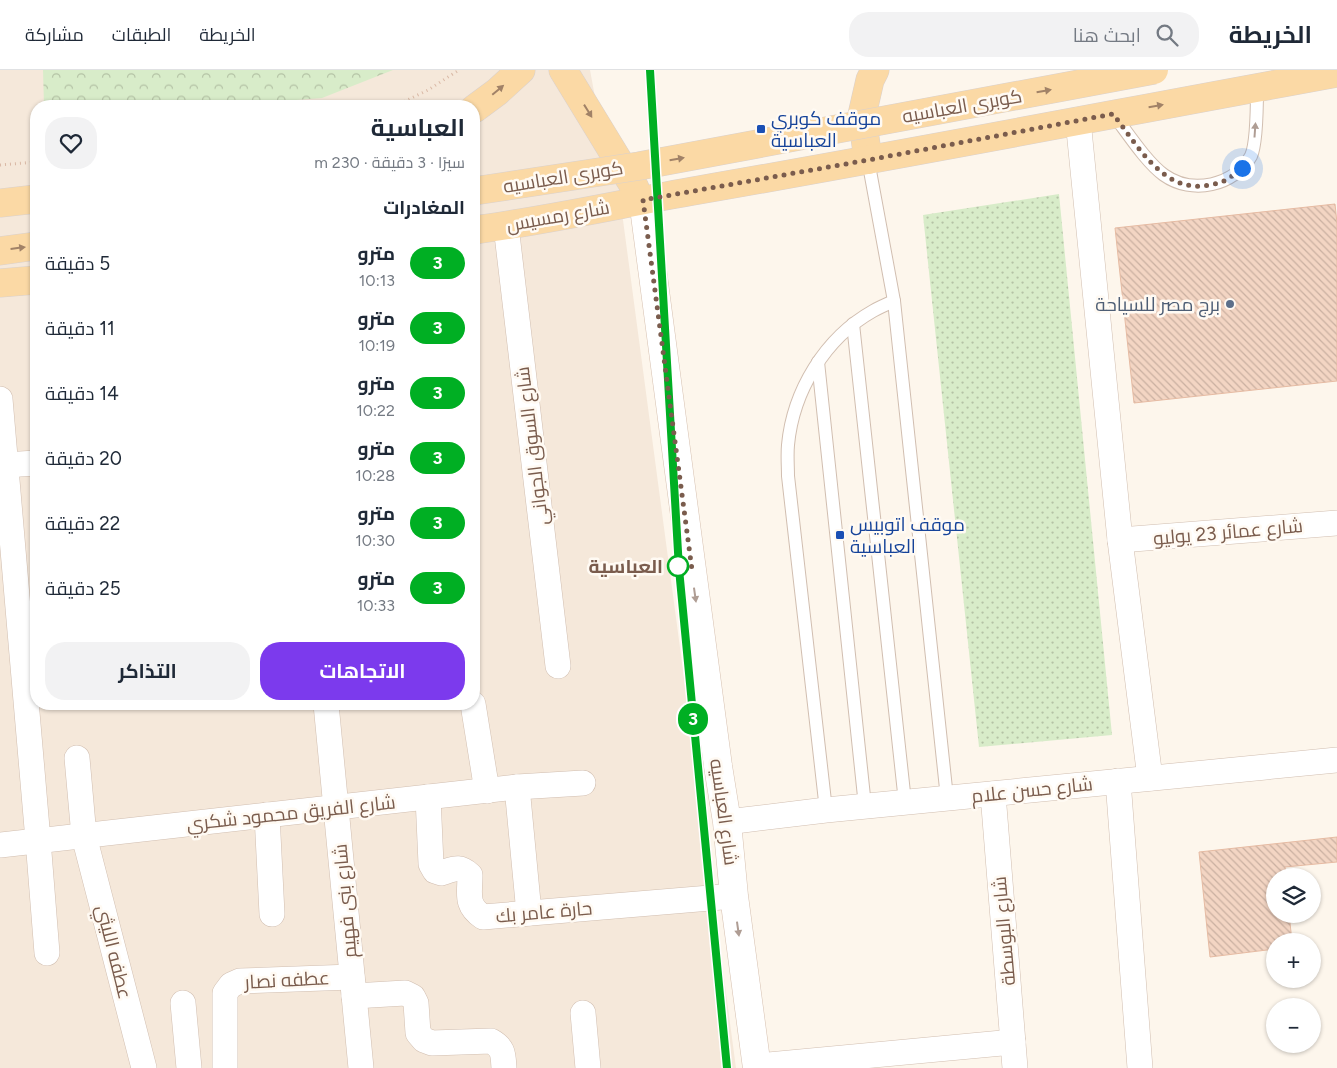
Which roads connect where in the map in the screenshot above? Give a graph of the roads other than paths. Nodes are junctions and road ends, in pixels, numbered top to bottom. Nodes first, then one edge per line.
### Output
1 (521, 70) edge
2 (563, 70) edge
3 (875, 70) edge
4 (1154, 70) edge
5 (1337, 73) edge
6 (1257, 87) junction
7 (480, 105) edge
8 (1113, 114) junction
9 (1078, 120) junction
10 (868, 160) junction
11 (480, 190) edge
12 (30, 200) edge
13 (643, 200) junction
14 (0, 203) edge
15 (506, 226) junction
16 (480, 229) edge
17 (30, 247) edge
18 (0, 251) edge
19 (30, 280) edge
20 (0, 283) edge
21 (894, 301) junction
22 (853, 324) junction
23 (818, 362) junction
24 (0, 404) edge
25 (30, 463) edge
26 (5, 465) junction
27 (1337, 523) edge
28 (1120, 540) junction
29 (558, 666) dead end
30 (327, 710) edge
31 (475, 710) edge
32 (77, 758) dead end
33 (1337, 760) edge
34 (1150, 778) junction
35 (1118, 781) junction
36 (583, 782) dead end
37 (518, 788) junction
38 (487, 791) junction
39 (993, 794) junction
40 (428, 798) junction
41 (948, 798) junction
42 (906, 802) junction
43 (866, 806) junction
44 (336, 808) junction
45 (826, 810) junction
46 (267, 815) junction
47 (728, 822) junction
48 (84, 836) junction
49 (38, 840) junction
50 (0, 845) edge
51 (734, 896) junction
52 (529, 913) junction
53 (272, 914) dead end
54 (47, 953) dead end
55 (353, 986) junction
56 (182, 1003) dead end
57 (583, 1013) dead end
58 (1013, 1042) junction
59 (756, 1067) edge
60 (144, 1068) edge
61 (189, 1068) edge
62 (224, 1068) edge
63 (361, 1068) edge
64 (504, 1068) edge
65 (588, 1068) edge
66 (1016, 1068) edge
67 (1140, 1068) edge

7 -> 1 main road
2 -> 13 main road
3 - 10 main road
11 -> 4 main road, كوبرى العباسيه, bridge
5 - 6 main road, شارع رمسيس
8 -> 6 main road, شارع رمسيس
8 -> 6 lane
8 - 9 main road, شارع رمسيس
9 - 10 main road, شارع رمسيس
9 - 28 street
10 - 13 main road, شارع رمسيس
10 - 21 lane
12 - 14 main road
13 - 15 main road, شارع رمسيس
13 -> 47 main road, شارع العباسيه
15 - 16 main road, شارع رمسيس
15 - 29 street, شارع السوق الجواني
18 -> 17 main road
19 - 20 main road
21 - 22 lane
21 - 41 lane
22 - 23 lane
22 - 42 lane
23 - 43 lane
23 - 45 lane
24 - 26 street
25 - 26 street
26 - 49 street
27 - 28 street, شارع عمائر 23 يوليو
28 - 34 street
30 - 44 street, شارع بنى فهيم
31 - 38 street
32 - 48 street, عطفه الليثي
33 - 34 street, شارع حسن علام
34 - 35 street, شارع حسن علام
35 - 39 street, شارع حسن علام
35 - 67 street
36 - 37 street, شارع الفريق محمود شكري
37 - 38 street, شارع الفريق محمود شكري
37 - 52 street
38 - 40 street, شارع الفريق محمود شكري
39 - 41 street, شارع حسن علام
39 - 58 street, شارع البوسطة
40 - 44 street, شارع الفريق محمود شكري
40 - 52 street, حارة عامر بك
41 - 42 street, شارع حسن علام
42 - 43 street, شارع حسن علام
43 - 45 street, شارع حسن علام
44 - 46 street, شارع الفريق محمود شكري
44 - 55 street, شارع بنى فهيم
45 - 47 street, شارع حسن علام
46 - 48 street, شارع الفريق محمود شكري
46 - 53 street
47 - 51 main road, شارع العباسيه
48 - 49 street, شارع الفريق محمود شكري
48 - 60 street, عطفه الليثي
49 - 50 street, شارع الفريق محمود شكري
49 - 54 street
51 - 52 street, حارة عامر بك
51 -> 59 main road, شارع العباسيه
55 - 62 street, عطفه نصار
55 - 63 street, شارع بنى فهيم
55 - 64 street, عطفه نصار
56 - 61 street
57 - 65 street
58 - 59 street
58 - 66 street, شارع البوسطة

